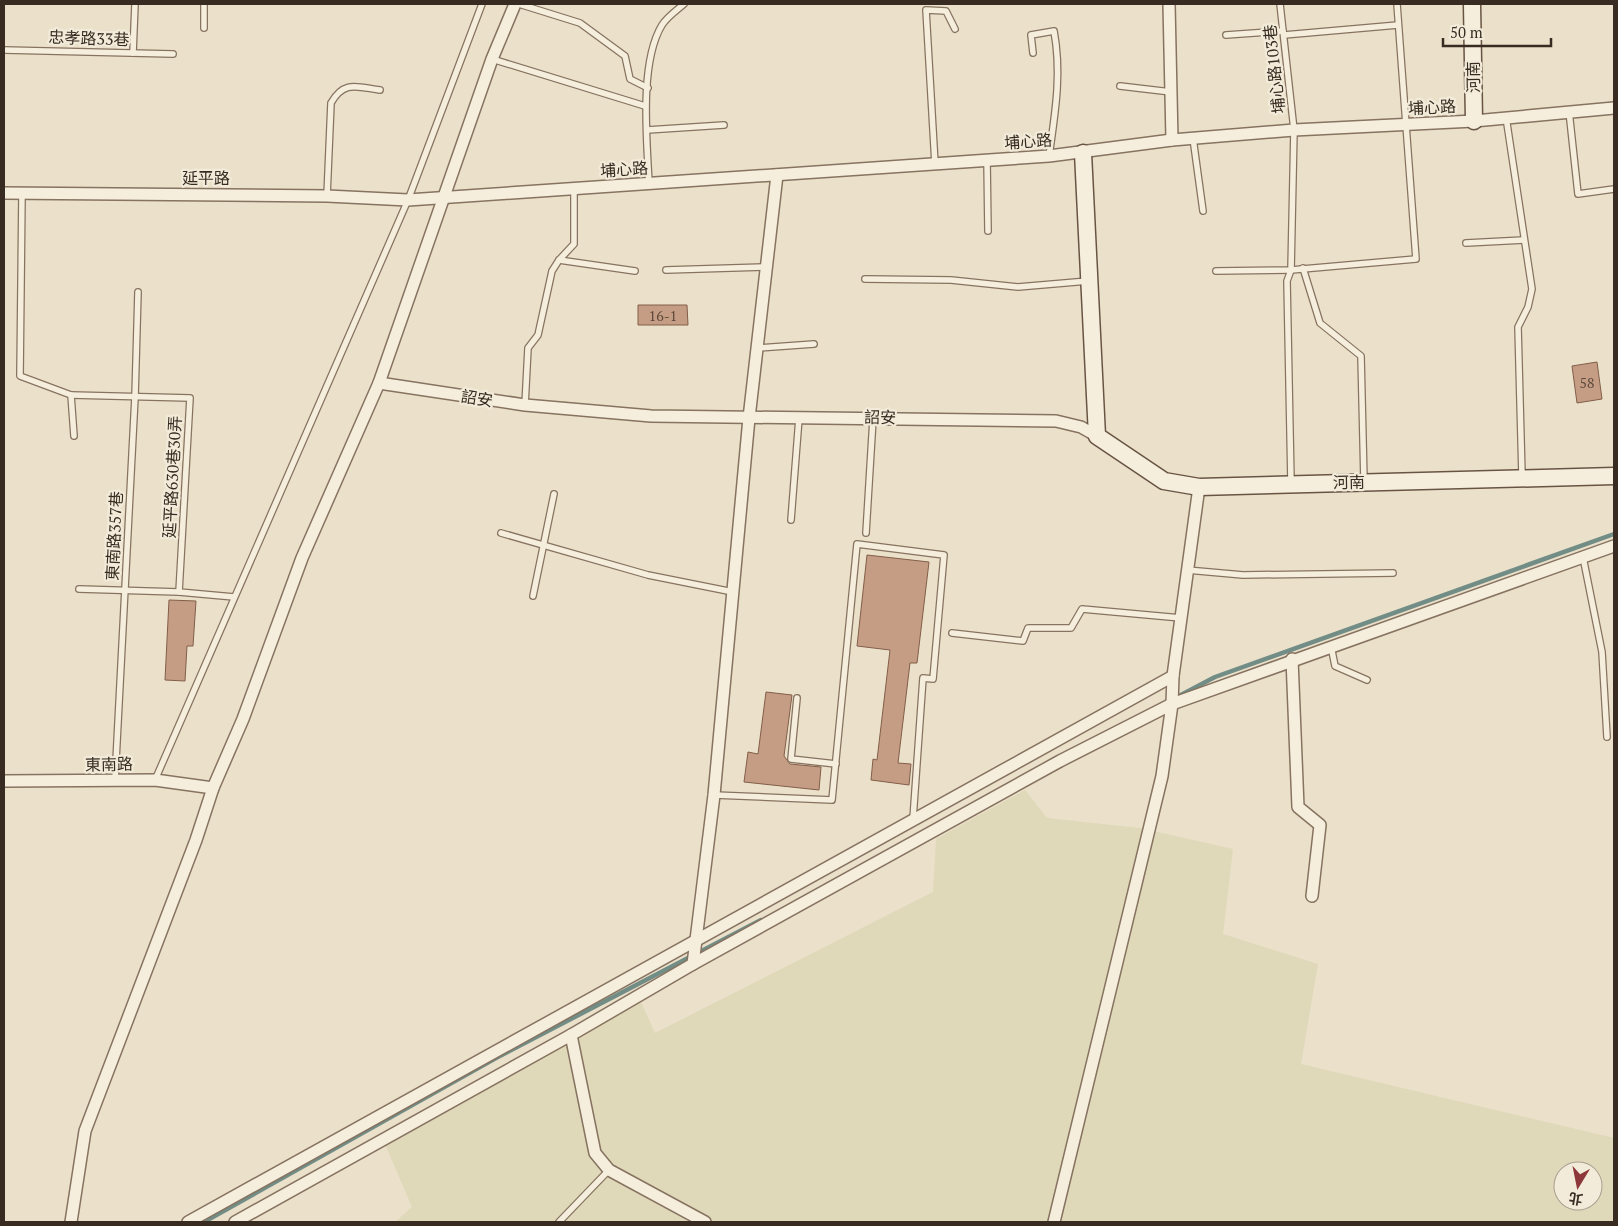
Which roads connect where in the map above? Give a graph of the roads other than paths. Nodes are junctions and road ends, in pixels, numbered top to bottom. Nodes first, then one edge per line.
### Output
1 (135, 4) edge
2 (204, 4) edge
3 (482, 4) edge
4 (515, 4) edge
5 (519, 4) edge
6 (684, 4) edge
7 (1169, 4) edge
8 (1280, 4) edge
9 (1397, 4) edge
10 (1472, 4) edge
11 (1398, 25) junction
12 (204, 28) dead end
13 (955, 29) dead end
14 (1283, 33) junction
15 (1226, 35) dead end
16 (4, 50) edge
17 (133, 53) junction
18 (1033, 53) dead end
19 (173, 54) dead end
20 (492, 59) junction
21 (1120, 86) dead end
22 (648, 88) junction
23 (380, 90) dead end
24 (1171, 92) junction
25 (645, 106) junction
26 (1614, 108) edge
27 (1569, 111) junction
28 (1506, 117) junction
29 (1474, 121) junction
30 (1407, 124) junction
31 (724, 125) dead end
32 (647, 130) junction
33 (1294, 130) junction
34 (1193, 138) junction
35 (1172, 140) junction
36 (1083, 153) junction
37 (1049, 156) junction
38 (987, 160) junction
39 (936, 164) junction
40 (777, 175) junction
41 (649, 184) junction
42 (574, 188) junction
43 (1614, 189) edge
44 (4, 193) edge
45 (22, 193) junction
46 (327, 196) junction
47 (443, 196) junction
48 (408, 200) junction
49 (1203, 211) dead end
50 (988, 231) dead end
51 (1524, 240) junction
52 (1466, 243) dead end
53 (559, 260) junction
54 (766, 267) junction
55 (1303, 268) junction
56 (666, 270) dead end
57 (1291, 270) junction
58 (1216, 271) dead end
59 (635, 272) dead end
60 (865, 279) dead end
61 (1090, 281) junction
62 (138, 292) dead end
63 (814, 344) dead end
64 (757, 348) junction
65 (379, 383) junction
66 (71, 396) junction
67 (135, 397) junction
68 (525, 405) junction
69 (874, 417) junction
70 (749, 418) junction
71 (799, 418) junction
72 (74, 436) dead end
73 (1097, 436) junction
74 (1614, 476) edge
75 (1522, 478) junction
76 (1364, 482) junction
77 (1291, 484) junction
78 (1199, 487) junction
79 (554, 494) dead end
80 (791, 520) dead end
81 (501, 533) dead end
82 (866, 533) dead end
83 (544, 546) junction
84 (1614, 546) edge
85 (1583, 557) junction
86 (1187, 570) junction
87 (1392, 572) dead end
88 (79, 589) dead end
89 (125, 590) junction
90 (179, 592) junction
91 (733, 592) junction
92 (533, 596) dead end
93 (234, 597) junction
94 (1181, 618) junction
95 (952, 633) dead end
96 (1331, 646) junction
97 (1292, 660) junction
98 (1173, 676) junction
99 (1367, 680) dead end
100 (797, 698) dead end
101 (1172, 704) junction
102 (1607, 737) dead end
103 (836, 764) junction
104 (115, 780) junction
105 (155, 780) junction
106 (4, 781) edge
107 (213, 788) junction
108 (714, 795) junction
109 (913, 819) junction
110 (1312, 896) dead end
111 (695, 943) junction
112 (693, 964) junction
113 (571, 1035) junction
114 (609, 1170) junction
115 (71, 1222) edge
116 (188, 1222) edge
117 (235, 1222) edge
118 (559, 1222) edge
119 (705, 1222) edge
120 (1054, 1222) edge

1 - 17 lane
2 - 12 lane
3 - 48 lane
4 - 20 street
5 - 22 lane
6 - 22 lane
7 - 24 street
8 - 14 lane, 埔心路103巷
9 - 11 lane
10 - 29 street, 河南
11 - 14 lane
11 - 30 lane
13 - 39 lane
14 - 15 lane
14 - 33 lane, 埔心路103巷
16 - 17 lane, 忠孝路33巷
17 - 19 lane, 忠孝路33巷
18 - 37 lane
20 - 25 lane
20 - 47 street
21 - 24 lane
22 - 25 lane
23 - 46 lane
24 - 35 street
25 - 32 lane
26 - 27 street, 埔心路
27 - 28 street, 埔心路
27 - 43 lane
28 - 29 street, 埔心路
28 - 51 lane
29 - 30 street, 埔心路
30 - 33 street, 埔心路
30 - 55 lane
31 - 32 lane
32 - 41 lane
33 - 34 street, 埔心路
33 - 57 lane, 埔心路103巷
34 - 35 street, 埔心路
34 - 49 lane
35 - 36 street, 埔心路
36 - 37 street, 埔心路
36 - 61 street
37 - 38 street, 埔心路
38 - 39 street, 埔心路
38 - 50 lane
39 - 40 street, 埔心路
40 - 41 street, 埔心路
40 - 54 street
41 - 42 street, 埔心路
42 - 47 street, 埔心路
42 - 53 lane
44 - 45 street, 延平路
45 - 46 street, 延平路
45 - 66 lane
46 - 48 street, 延平路
47 - 48 street, 埔心路
47 - 65 street
48 - 93 lane
51 - 52 lane
51 - 75 lane
53 - 59 lane
53 - 68 lane
54 - 56 lane
54 - 64 street
55 - 57 lane
55 - 76 lane
57 - 58 lane
57 - 77 lane, 埔心路103巷
60 - 61 lane
61 - 73 street
62 - 67 lane, 東南路357巷
63 - 64 lane
64 - 70 street
65 - 68 street, 詔安
65 - 107 street
66 - 67 lane, 延平路630巷30弄
66 - 72 lane
67 - 89 lane, 東南路357巷
67 - 90 lane, 延平路630巷30弄
68 - 70 street, 詔安
69 - 71 street, 詔安
69 - 73 street, 詔安
69 - 82 lane
70 - 71 street, 詔安
70 - 91 street
71 - 80 lane
73 - 78 street, 河南
74 - 75 street, 河南
75 - 76 street, 河南
76 - 77 street, 河南
77 - 78 street, 河南
78 - 86 street
79 - 83 lane
81 - 83 lane
83 - 91 lane
83 - 92 lane
84 - 85 street
85 - 96 street
85 - 102 lane
86 - 87 lane
86 - 94 street
88 - 89 lane
89 - 90 lane
89 - 104 lane, 東南路357巷
90 - 93 lane
91 - 108 street
93 - 105 lane
94 - 95 lane
94 - 98 street
96 - 97 street
96 - 99 lane
97 - 101 street
97 - 110 street
98 - 101 street
98 - 109 street
100 - 103 lane
101 - 112 street
101 - 120 street
103 - 108 lane
103 - 109 lane
104 - 105 street, 東南路
104 - 106 street, 東南路
105 - 107 street, 東南路
107 - 115 street
108 - 111 street
109 - 111 street
111 - 112 street
111 - 116 street
112 - 113 street
113 - 114 street
113 - 117 street
114 - 118 lane
114 - 119 street

